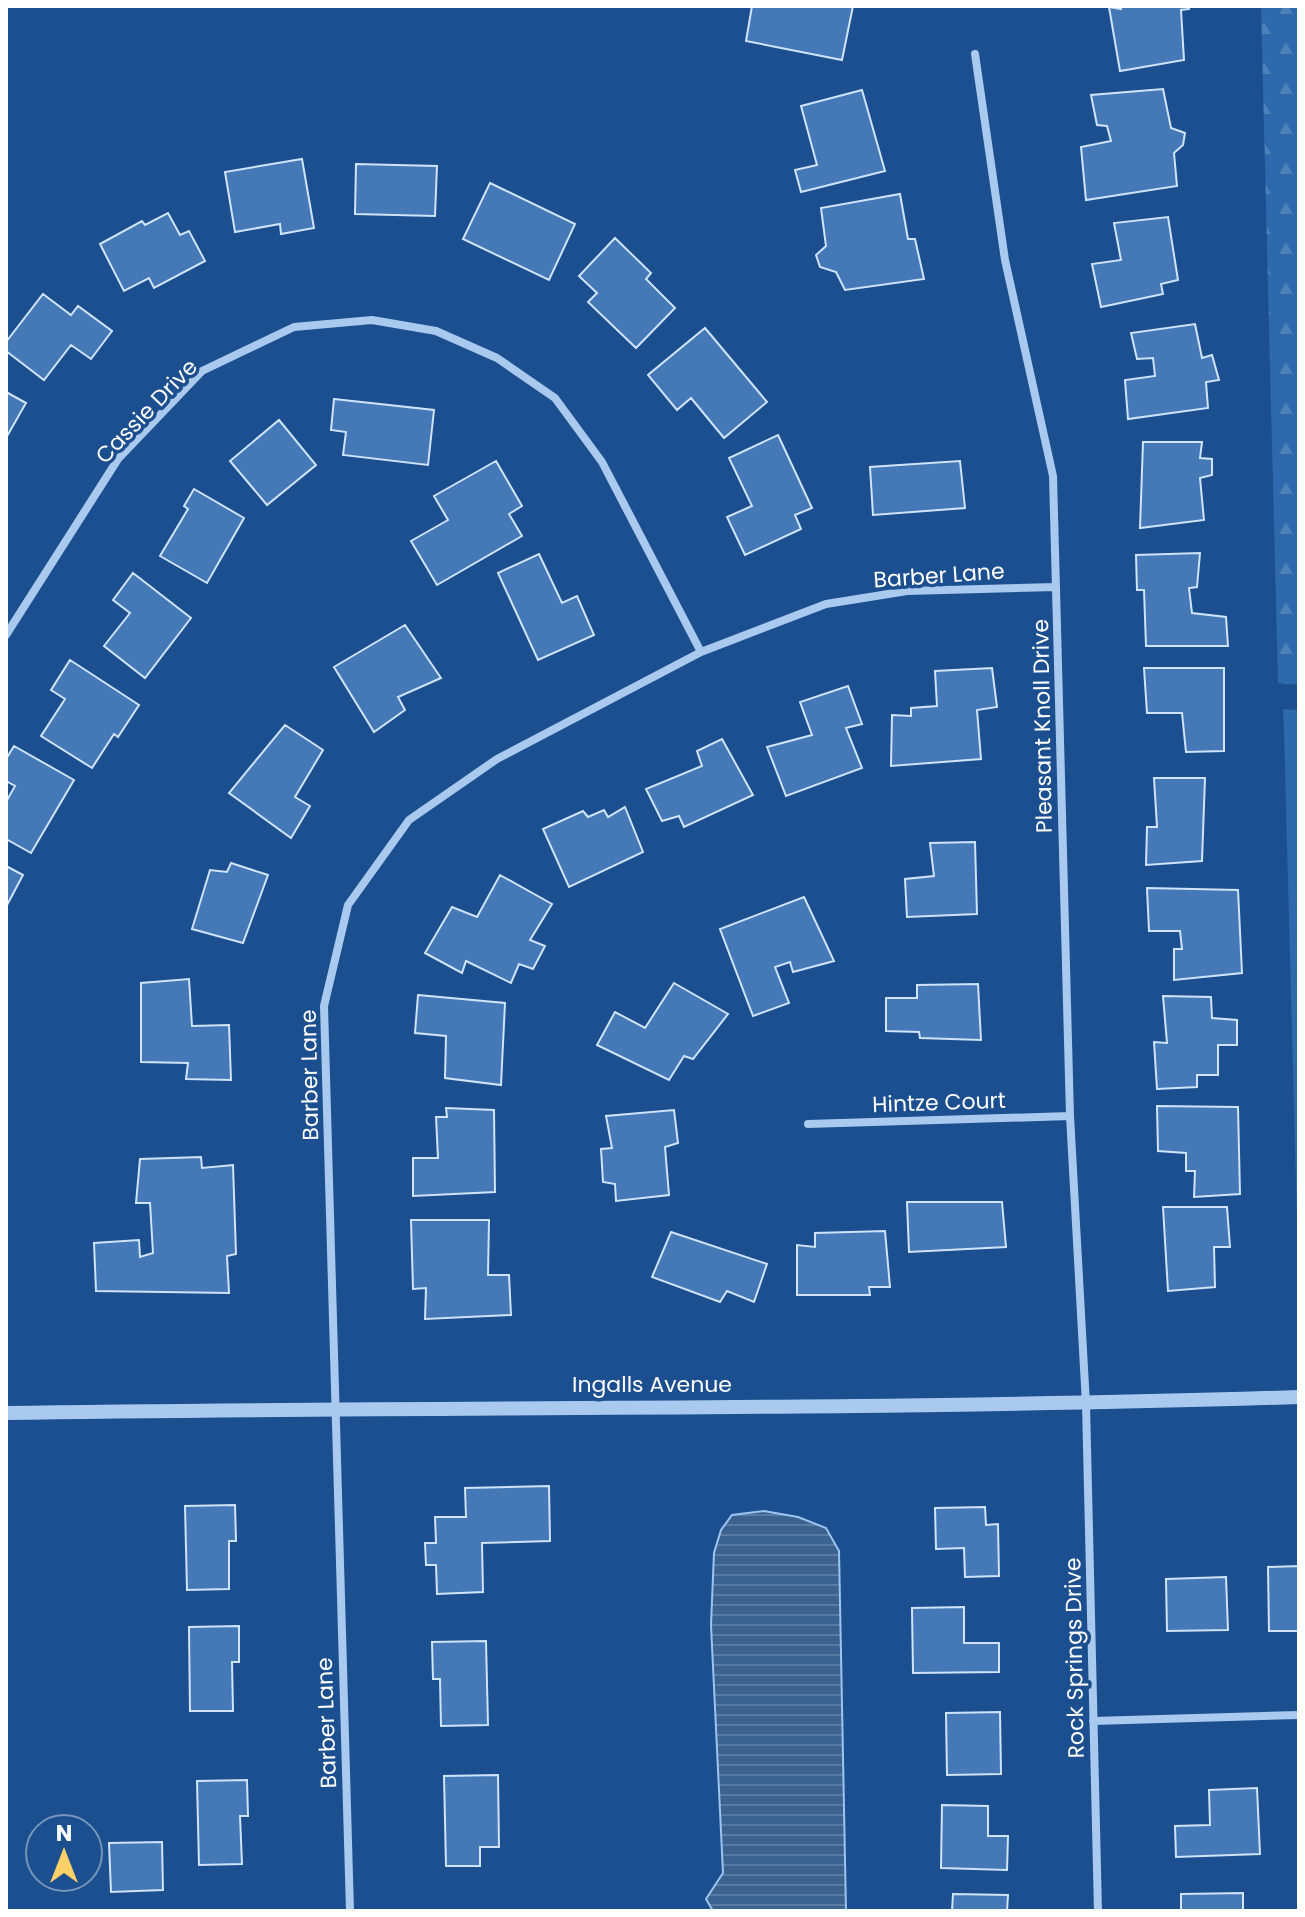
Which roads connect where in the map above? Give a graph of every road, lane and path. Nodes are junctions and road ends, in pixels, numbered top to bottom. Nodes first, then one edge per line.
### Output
1 (975, 54) dead end
2 (1056, 587) junction
3 (6, 635) edge
4 (701, 652) junction
5 (1070, 1116) junction
6 (808, 1124) dead end
7 (1299, 1397) edge
8 (1086, 1404) junction
9 (334, 1407) junction
10 (6, 1413) edge
11 (1299, 1715) edge
12 (1093, 1721) junction
13 (350, 1911) edge
14 (1098, 1911) edge

1 - 2 street, Pleasant Knoll Drive
2 - 4 street, Barber Lane
2 - 5 street, Pleasant Knoll Drive
3 - 4 street, Cassie Drive
4 - 9 street, Barber Lane
5 - 6 street, Hintze Court
5 - 8 street, Pleasant Knoll Drive
7 - 8 street, Ingalls Avenue
8 - 9 street, Ingalls Avenue
8 - 12 street, Rock Springs Drive
9 - 10 street, Ingalls Avenue
9 - 13 street, Barber Lane
11 - 12 street
12 - 14 street, Rock Springs Drive

